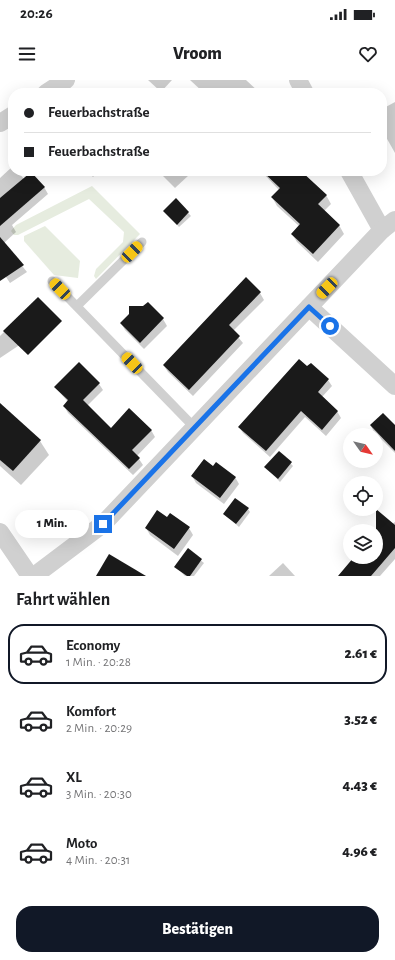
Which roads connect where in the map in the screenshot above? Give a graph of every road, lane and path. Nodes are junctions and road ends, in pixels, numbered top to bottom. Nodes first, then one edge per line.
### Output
1 (66, 80) edge
2 (54, 88) edge
3 (353, 176) edge
4 (388, 225) edge
5 (142, 242) dead end
6 (52, 281) dead end
7 (77, 306) junction
8 (309, 307) junction
9 (395, 386) edge
10 (194, 427) junction
11 (0, 532) edge
12 (30, 576) edge
13 (34, 576) edge

1 - 2 street
3 - 4 street
4 - 8 street
5 - 7 lane
6 - 7 lane
7 - 10 lane
8 - 9 street
8 - 10 street
10 - 13 street
11 - 12 street

